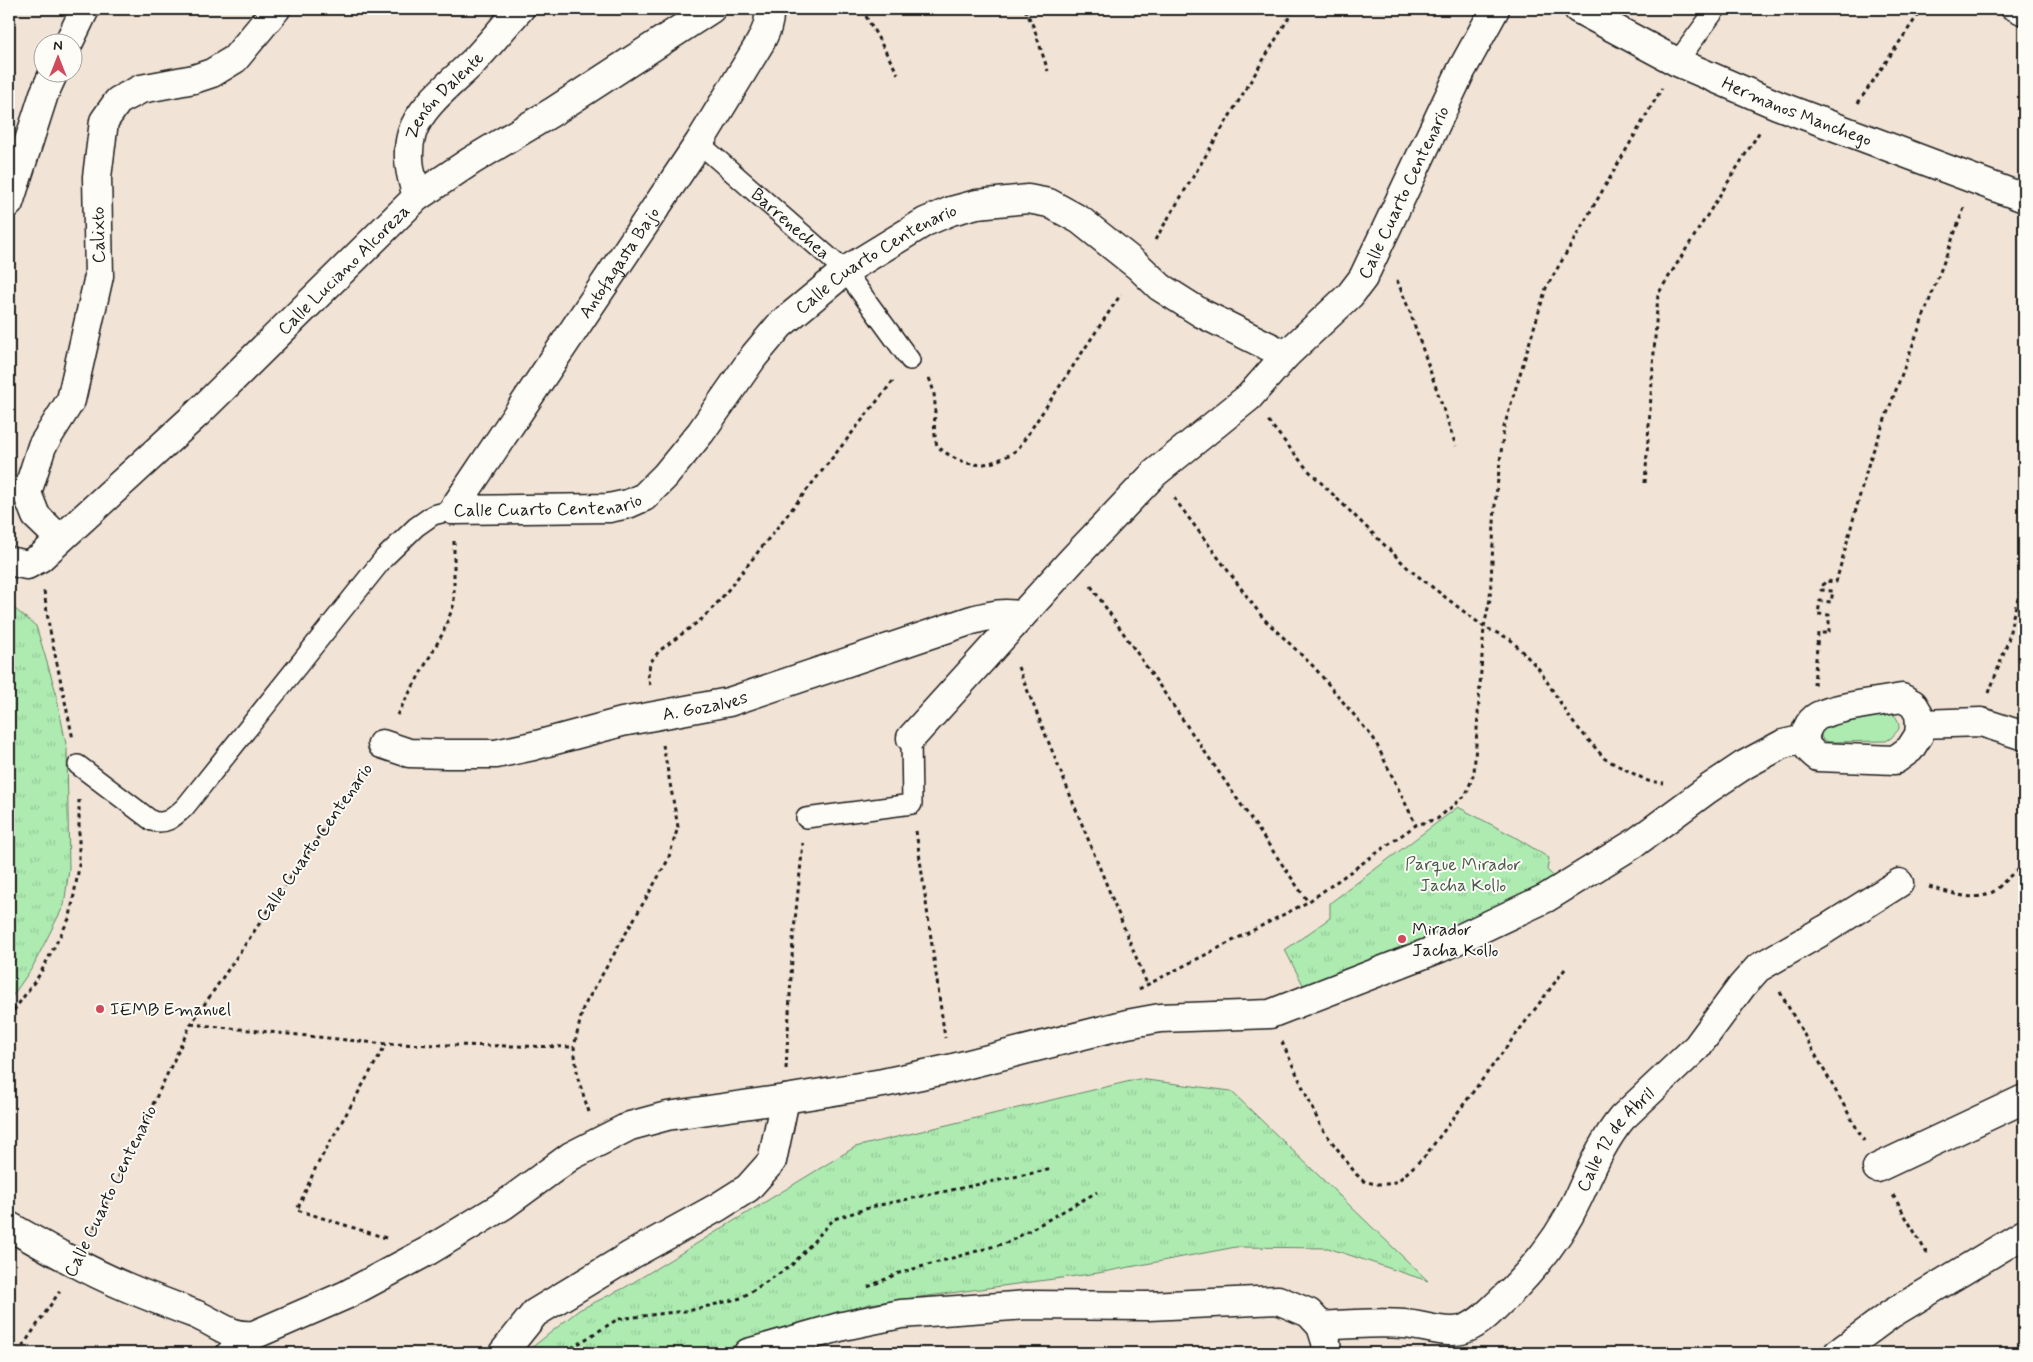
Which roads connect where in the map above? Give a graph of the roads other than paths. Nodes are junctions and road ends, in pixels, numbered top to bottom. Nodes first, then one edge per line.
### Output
1 (85, 9) edge
2 (276, 9) edge
3 (520, 9) edge
4 (711, 9) edge
5 (769, 9) edge
6 (1495, 9) edge
7 (1578, 9) edge
8 (1716, 9) edge
9 (2010, 9) edge
10 (2024, 16) edge
11 (74, 32) edge
12 (1677, 62) junction
13 (49, 82) edge
14 (699, 143) junction
15 (417, 197) junction
16 (2024, 198) edge
17 (9, 203) edge
18 (844, 271) junction
19 (1286, 356) junction
20 (910, 360) dead end
21 (453, 510) junction
22 (60, 539) junction
23 (9, 561) edge
24 (1013, 625) junction
25 (1920, 724) junction
26 (1811, 727) junction
27 (2024, 736) edge
28 (911, 738) joint
29 (382, 744) road end
30 (78, 766) road end
31 (806, 818) road end
32 (1899, 882) road end
33 (784, 1099) junction
34 (2024, 1099) edge
35 (1877, 1168) road end
36 (9, 1226) edge
37 (2024, 1234) edge
38 (1321, 1326) junction
39 (234, 1345) edge
40 (503, 1353) edge
41 (748, 1353) edge
42 (1327, 1353) edge
43 (1838, 1353) edge

1 - 11 street
2 - 22 street, Calixto
3 - 15 street, Zenón Dalente
4 - 15 street, Calle Luciano Alcoreza
5 - 14 street, Antofagasta Bajo
6 - 19 street, Calle Cuarto Centenario
7 - 12 street, Hermanos Manchego
8 - 12 lane
9 - 10 lane
12 - 16 street, Hermanos Manchego
13 - 17 street
14 - 18 lane, Barrenechea
14 - 21 street, Antofagasta Bajo
15 - 22 street, Calle Luciano Alcoreza
18 - 19 street, Calle Cuarto Centenario
18 - 20 lane, Barrenechea
18 - 21 street, Calle Cuarto Centenario
19 - 24 street, Calle Cuarto Centenario
21 - 30 lane
22 - 23 street, Calle Luciano Alcoreza
24 - 28 street, Calle Cuarto Centenario
24 - 29 street, A. Gozalves
25 - 26 street
25 - 26 street
25 - 27 street
26 - 33 street
28 - 31 lane
32 - 38 street, Calle 12 de Abril
33 - 39 street
33 - 40 street
34 - 35 street
36 - 39 street
37 - 43 street
38 - 41 street
38 - 42 street

